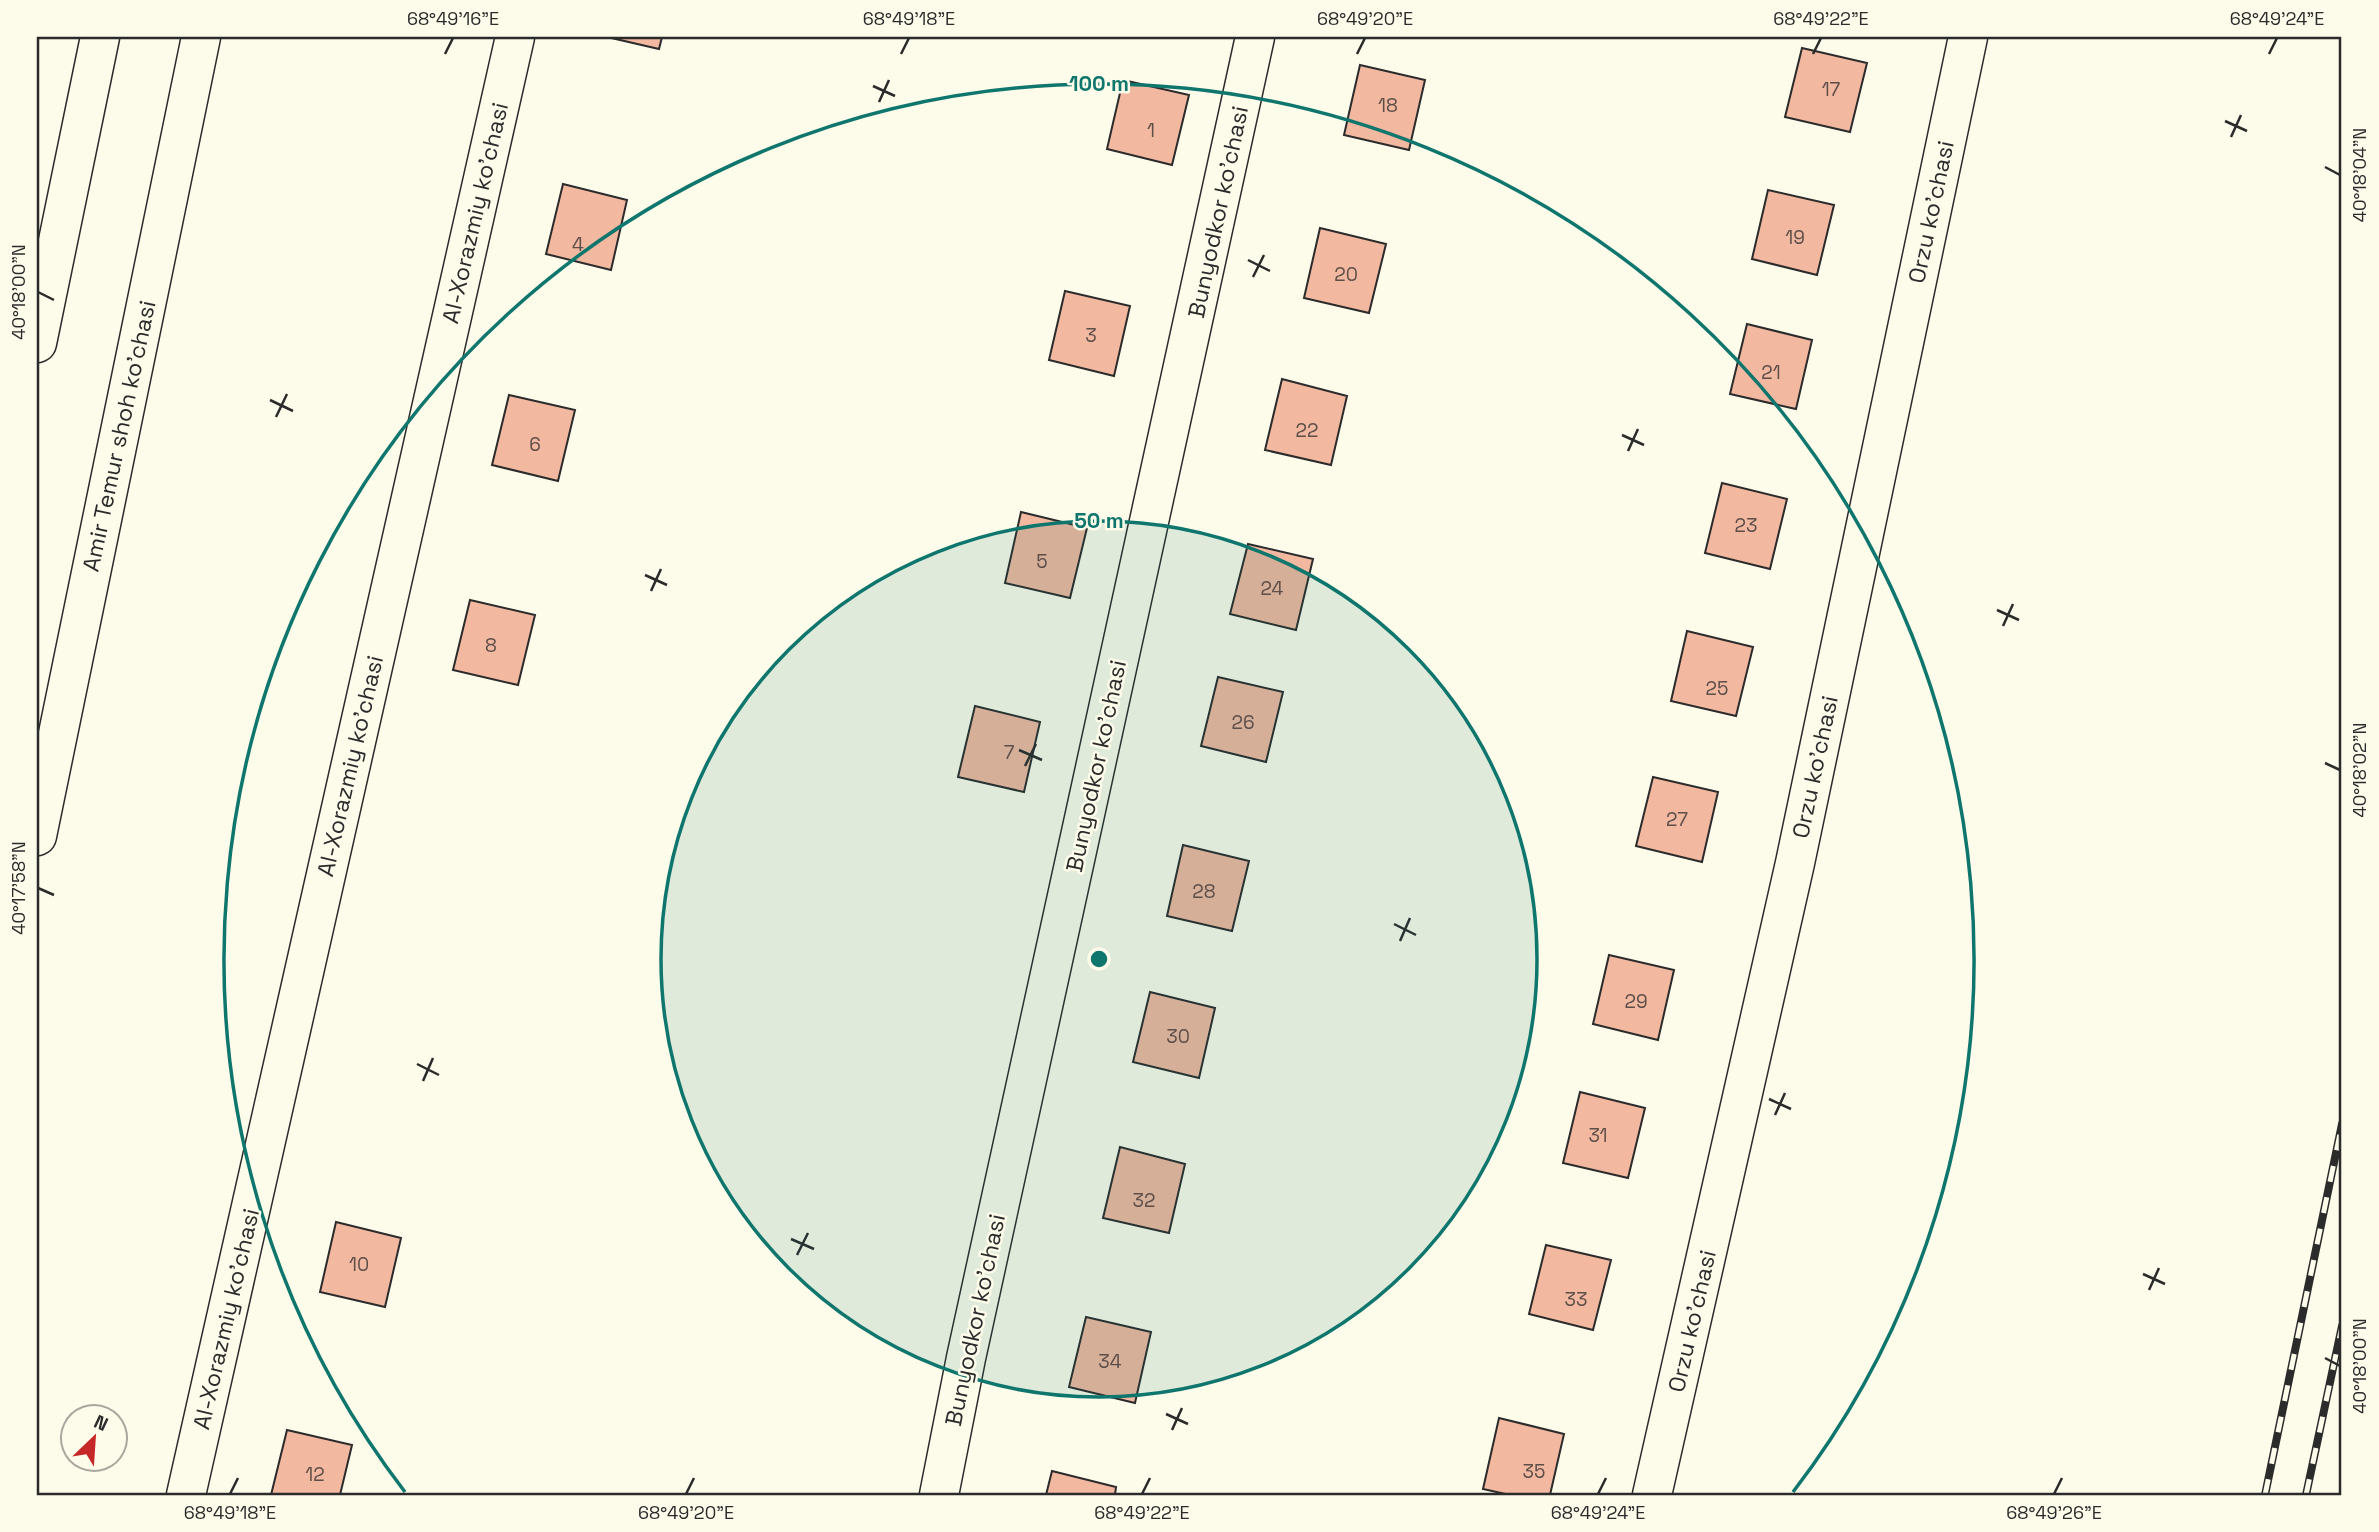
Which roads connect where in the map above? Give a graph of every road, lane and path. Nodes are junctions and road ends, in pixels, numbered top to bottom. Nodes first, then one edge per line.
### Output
1 (100, 37) edge
2 (201, 37) edge
3 (515, 37) edge
4 (1255, 37) edge
5 (1968, 37) edge
6 (37, 343) edge
7 (37, 836) edge
8 (186, 1495) edge
9 (939, 1495) edge
10 (1652, 1495) edge

1 - 6 main road
2 - 7 main road, Amir Temur shoh ko'chasi
3 - 8 main road, Al-Xorazmiy ko'chasi
4 - 9 main road, Bunyodkor ko'chasi
5 - 10 main road, Orzu ko'chasi

